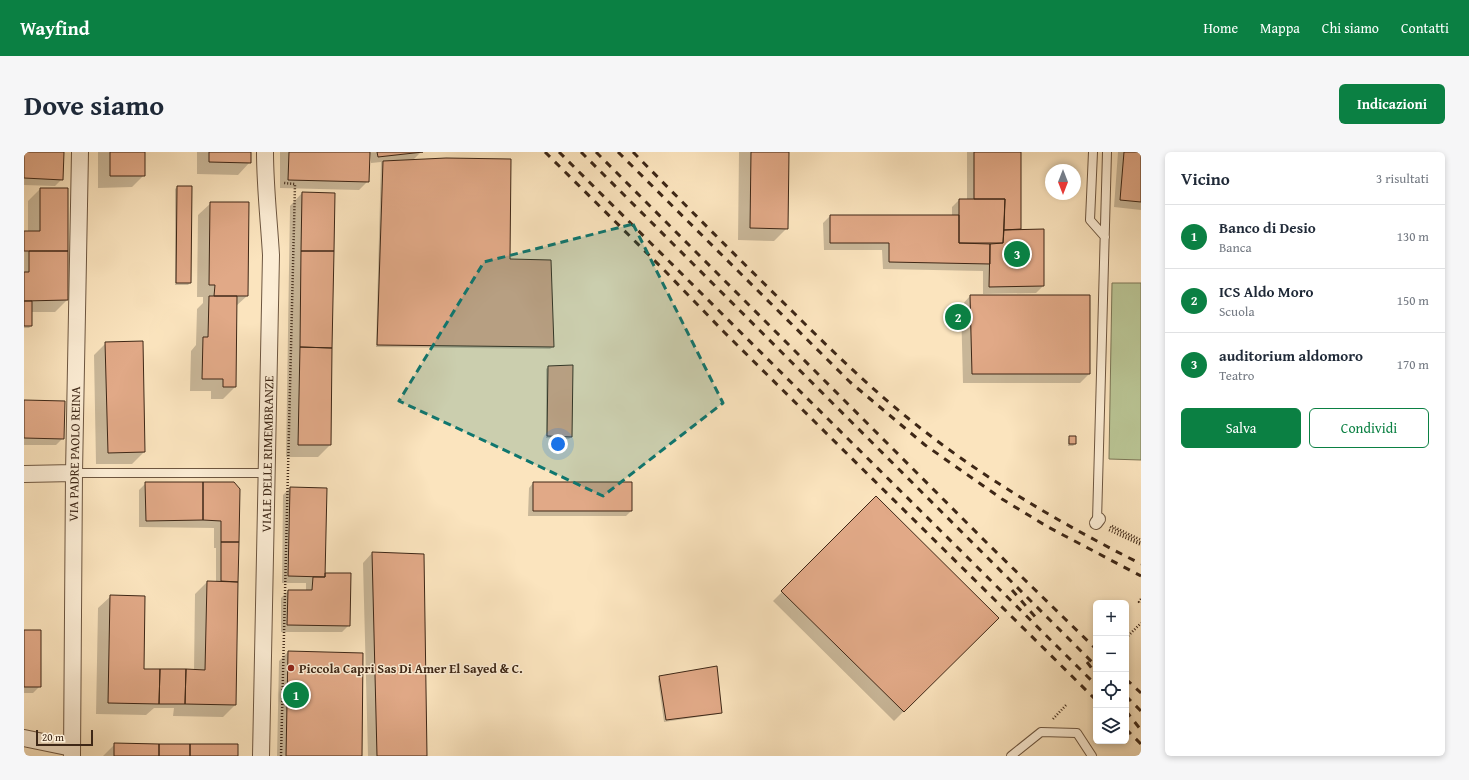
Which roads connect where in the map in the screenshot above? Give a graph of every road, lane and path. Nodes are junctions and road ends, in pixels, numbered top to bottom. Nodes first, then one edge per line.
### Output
1 (80, 152) edge
2 (265, 152) edge
3 (1092, 152) edge
4 (1107, 152) edge
5 (282, 182) dead end
6 (1104, 237) junction
7 (74, 473) junction
8 (266, 473) junction
9 (24, 474) edge
10 (1098, 521) joint
11 (1141, 543) edge
12 (1141, 598) edge
13 (1141, 603) edge
14 (1141, 623) edge
15 (1128, 636) edge
16 (24, 738) edge
17 (72, 752) edge
18 (261, 756) edge
19 (281, 756) edge
20 (1011, 756) edge
21 (1092, 756) edge

1 - 7 street, VIA PADRE PAOLO REINA
2 - 8 street, VIALE DELLE RIMEMBRANZE
3 - 6 lane
4 - 6 lane
5 - 19 path
6 - 10 lane
7 - 8 lane
7 - 9 street
7 - 17 street, VIA PADRE PAOLO REINA
8 - 18 street, VIALE DELLE RIMEMBRANZE
10 - 11 path
12 - 13 path
14 - 15 path
16 - 17 street
20 - 21 lane

